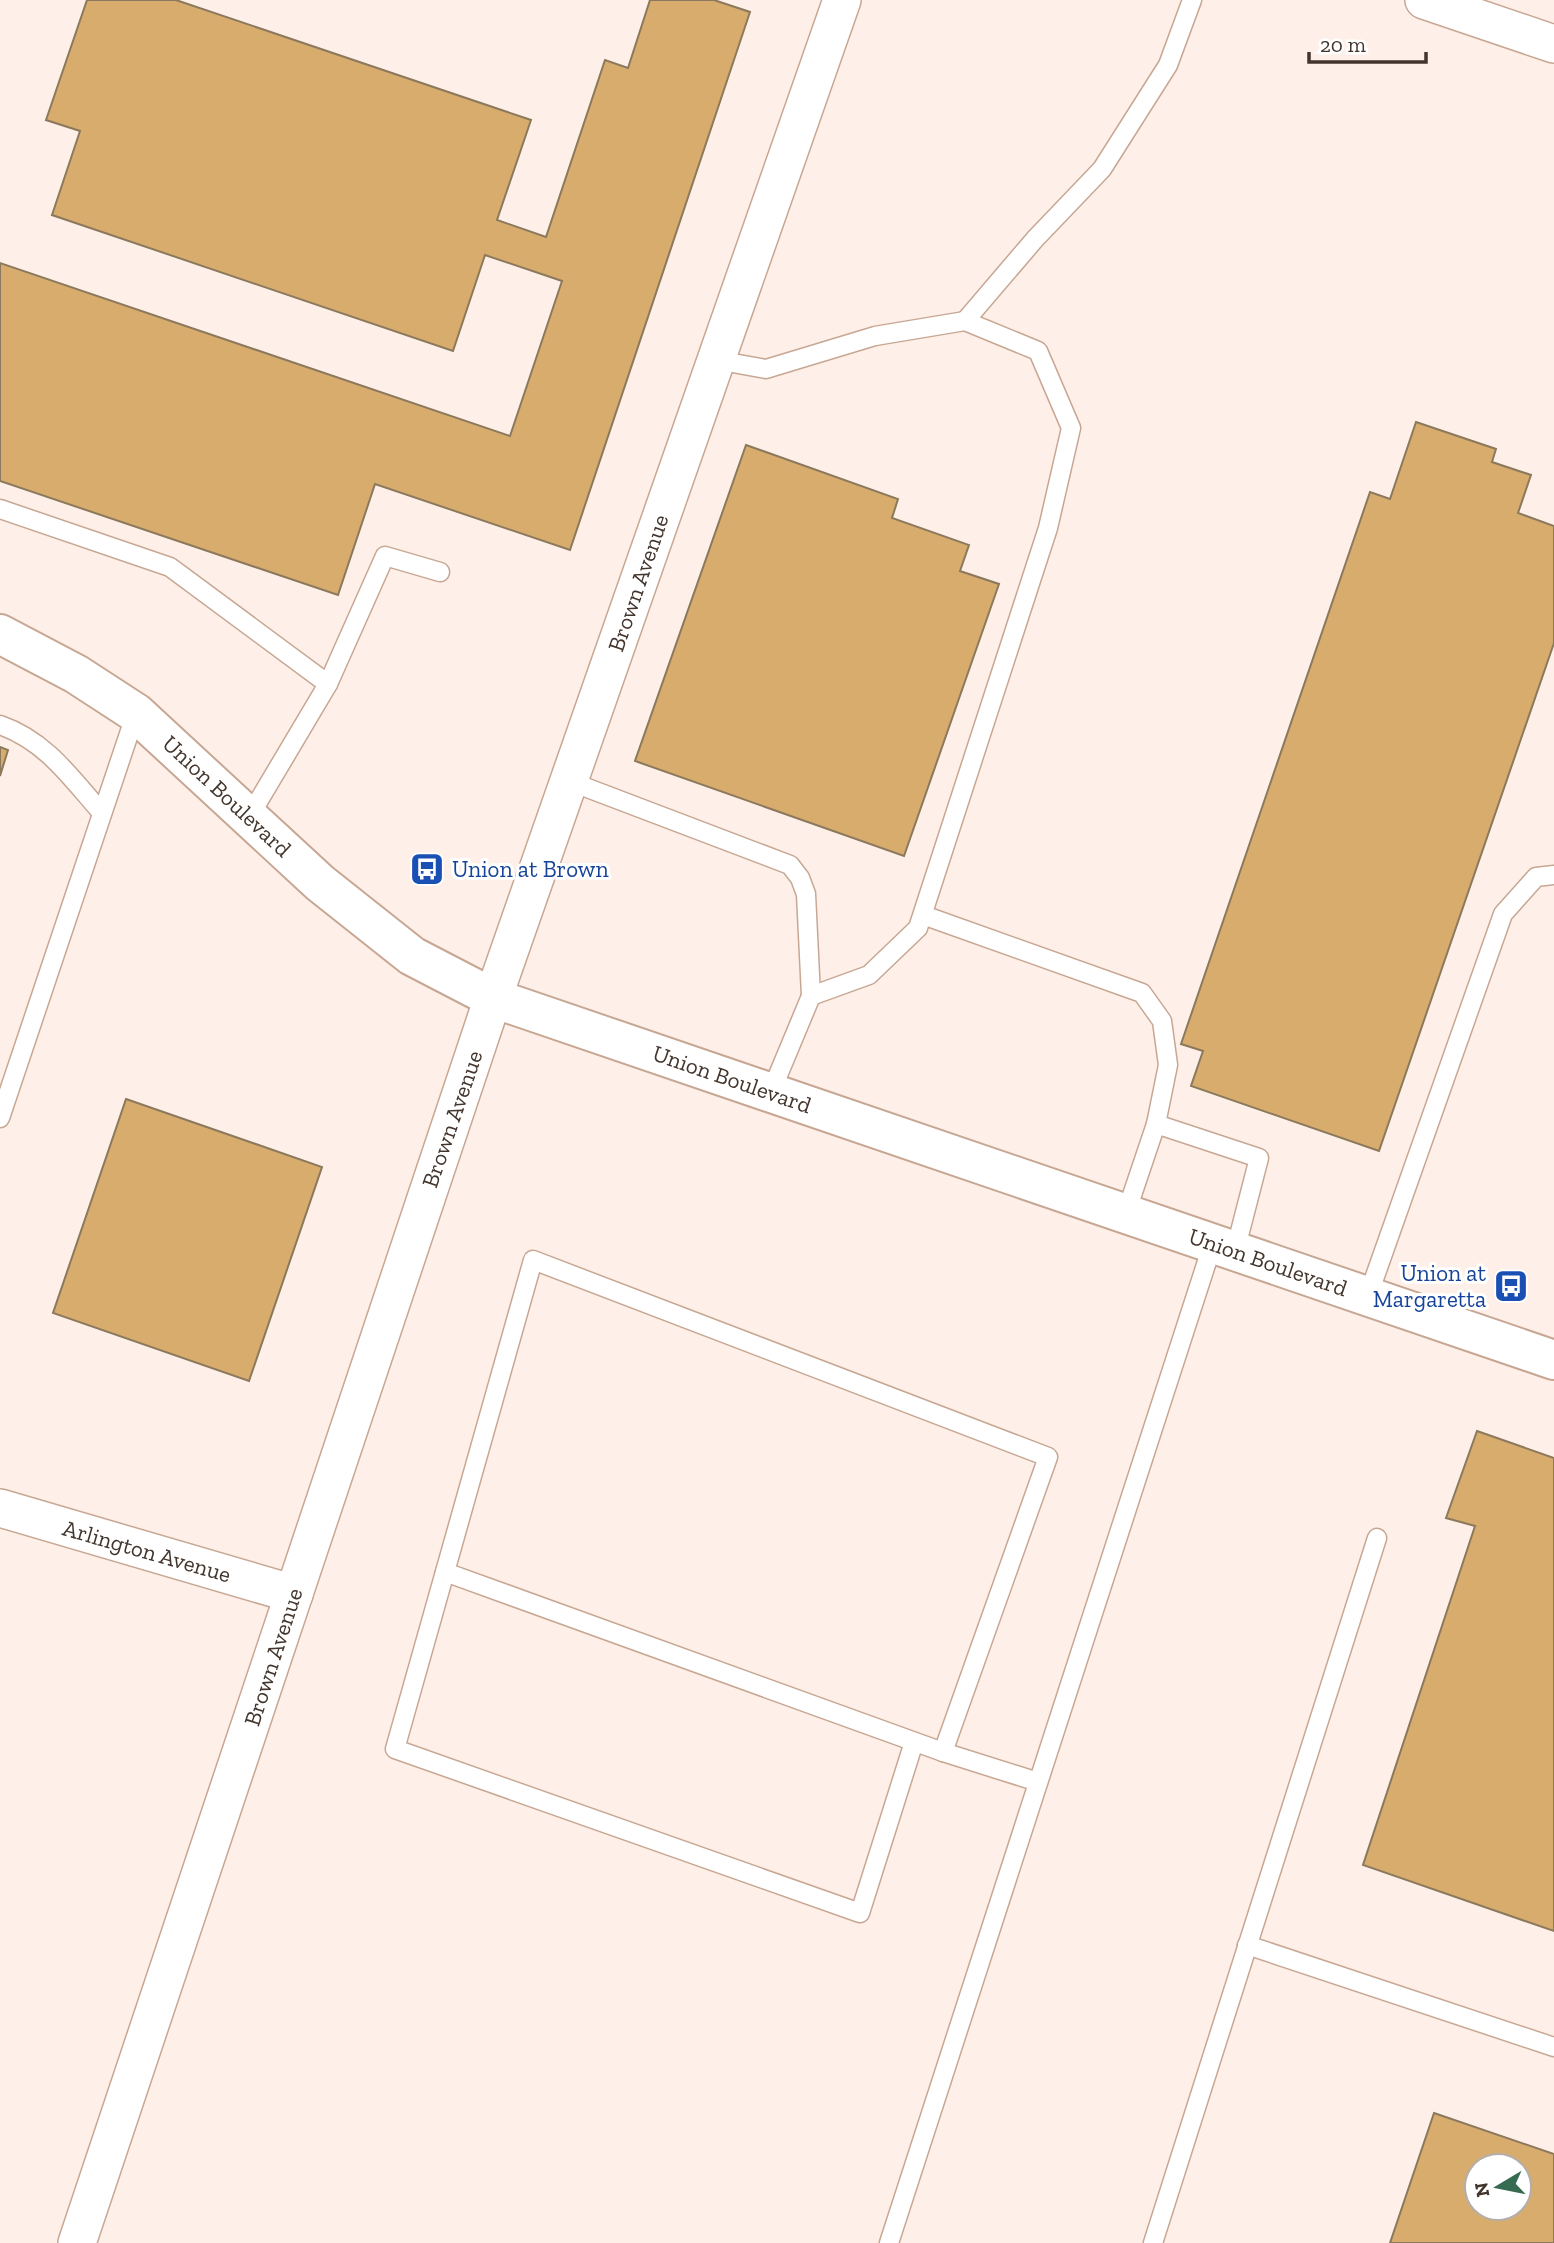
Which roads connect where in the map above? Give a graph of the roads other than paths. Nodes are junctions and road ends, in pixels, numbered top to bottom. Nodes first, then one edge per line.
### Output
1 (842, 0) edge
2 (1192, 0) edge
3 (1424, 0) edge
4 (1554, 44) edge
5 (965, 321) junction
6 (716, 360) junction
7 (0, 509) edge
8 (440, 572) dead end
9 (0, 634) edge
10 (328, 684) junction
11 (136, 713) junction
12 (0, 725) edge
13 (569, 781) junction
14 (102, 813) junction
15 (249, 817) junction
16 (1545, 876) edge
17 (923, 915) junction
18 (811, 996) junction
19 (493, 998) junction
20 (771, 1093) junction
21 (0, 1118) edge
22 (1156, 1124) junction
23 (1126, 1213) junction
24 (1224, 1247) junction
25 (1368, 1296) junction
26 (1554, 1360) edge
27 (0, 1508) edge
28 (1377, 1538) dead end
29 (445, 1572) junction
30 (294, 1594) junction
31 (914, 1742) junction
32 (943, 1752) junction
33 (1038, 1782) junction
34 (1247, 1945) junction
35 (1554, 2047) edge
36 (77, 2243) edge
37 (889, 2243) edge
38 (1153, 2243) edge

1 - 6 street, Brown Avenue
2 - 5 lane
3 - 4 street
5 - 6 lane
5 - 17 lane
6 - 13 street, Brown Avenue
7 - 10 lane
8 - 10 lane
9 - 11 main road, Union Boulevard
10 - 15 lane
11 - 14 lane
11 - 15 main road, Union Boulevard
12 - 14 lane
13 - 18 lane
13 - 19 street, Brown Avenue
14 - 21 lane
15 - 19 main road, Union Boulevard
16 - 25 lane
17 - 18 lane
17 - 22 lane
18 - 20 lane
19 - 20 main road, Union Boulevard
19 - 30 street, Brown Avenue
20 - 23 main road, Union Boulevard
22 - 23 lane
22 - 24 lane
23 - 24 main road, Union Boulevard
24 - 25 main road, Union Boulevard
24 - 33 lane
25 - 26 main road, Union Boulevard
27 - 30 street, Arlington Avenue
28 - 34 lane
29 - 31 lane
29 - 31 lane
29 - 32 lane
30 - 36 street, Brown Avenue
31 - 32 lane
32 - 33 lane
33 - 37 lane
34 - 35 lane
34 - 38 lane

